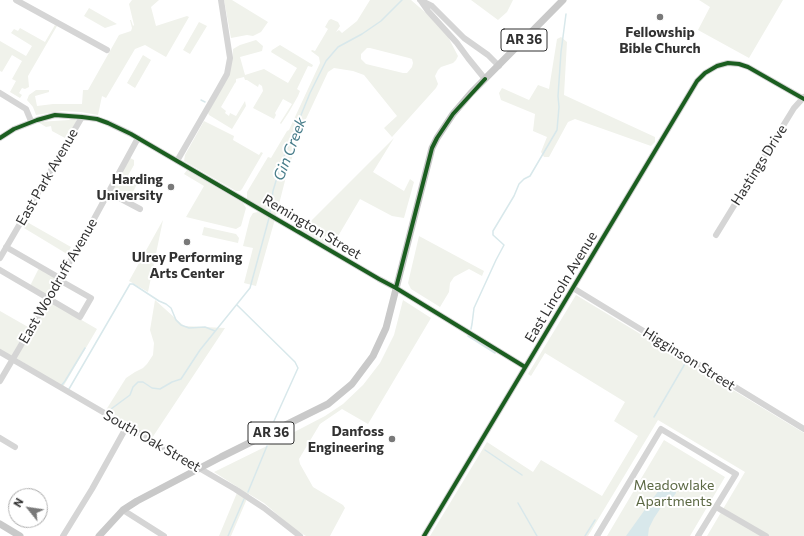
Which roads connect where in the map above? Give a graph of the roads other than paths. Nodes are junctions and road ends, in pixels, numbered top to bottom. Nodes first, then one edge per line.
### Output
1 (16, 0) edge
2 (221, 0) edge
3 (563, 0) edge
4 (421, 1) edge
5 (107, 50) dead end
6 (499, 66) junction
7 (485, 79) junction
8 (0, 93) edge
9 (804, 98) edge
10 (82, 117) junction
11 (31, 121) junction
12 (0, 138) edge
13 (138, 138) junction
14 (176, 161) junction
15 (108, 192) junction
16 (140, 209) dead end
17 (716, 235) dead end
18 (6, 247) junction
19 (0, 258) edge
20 (0, 270) edge
21 (60, 279) junction
22 (396, 288) junction
23 (573, 288) junction
24 (48, 298) junction
25 (0, 352) edge
26 (12, 360) junction
27 (525, 367) junction
28 (0, 381) edge
29 (127, 426) junction
30 (804, 429) edge
31 (0, 438) edge
32 (15, 447) dead end
33 (200, 468) junction
34 (716, 506) junction
35 (122, 510) junction
36 (0, 524) edge
37 (20, 536) edge
38 (63, 536) edge
39 (99, 536) edge
40 (164, 536) edge
41 (300, 536) edge
42 (424, 536) edge
43 (597, 536) edge
44 (698, 536) edge
45 (766, 536) edge

1 - 5 street
2 - 14 street
3 - 6 main road, AR 36
4 - 6 street
4 - 7 street
6 - 7 main road, AR 36
7 - 22 main road, AR 36
8 - 11 street
9 - 17 street, Hastings Drive
9 - 23 street, East Lincoln Avenue
10 - 11 street, Remington Street
10 - 13 street, Remington Street
10 - 18 street, East Park Avenue
11 - 12 street, Remington Street
13 - 14 street, Remington Street
13 - 15 street, East Woodruff Avenue
14 - 22 street, Remington Street
15 - 16 street
15 - 21 street, East Woodruff Avenue
18 - 19 street, East Park Avenue
18 - 21 street
20 - 24 street
21 - 24 street, East Woodruff Avenue
21 - 24 street
22 - 27 street, Remington Street
22 - 33 main road, AR 36
23 - 27 street, East Lincoln Avenue
23 - 30 street, Higginson Street
24 - 26 street, East Woodruff Avenue
25 - 26 street, South Oak Street
26 - 28 street, East Woodruff Avenue
26 - 29 street, South Oak Street
27 - 42 street, East Lincoln Avenue
29 - 33 street, South Oak Street
29 - 38 street
31 - 32 street
33 - 35 main road, AR 36
33 - 41 street, South Oak Street
34 - 43 street
34 - 44 street
34 - 45 street
35 - 39 main road, AR 36
35 - 40 street
36 - 37 main road

